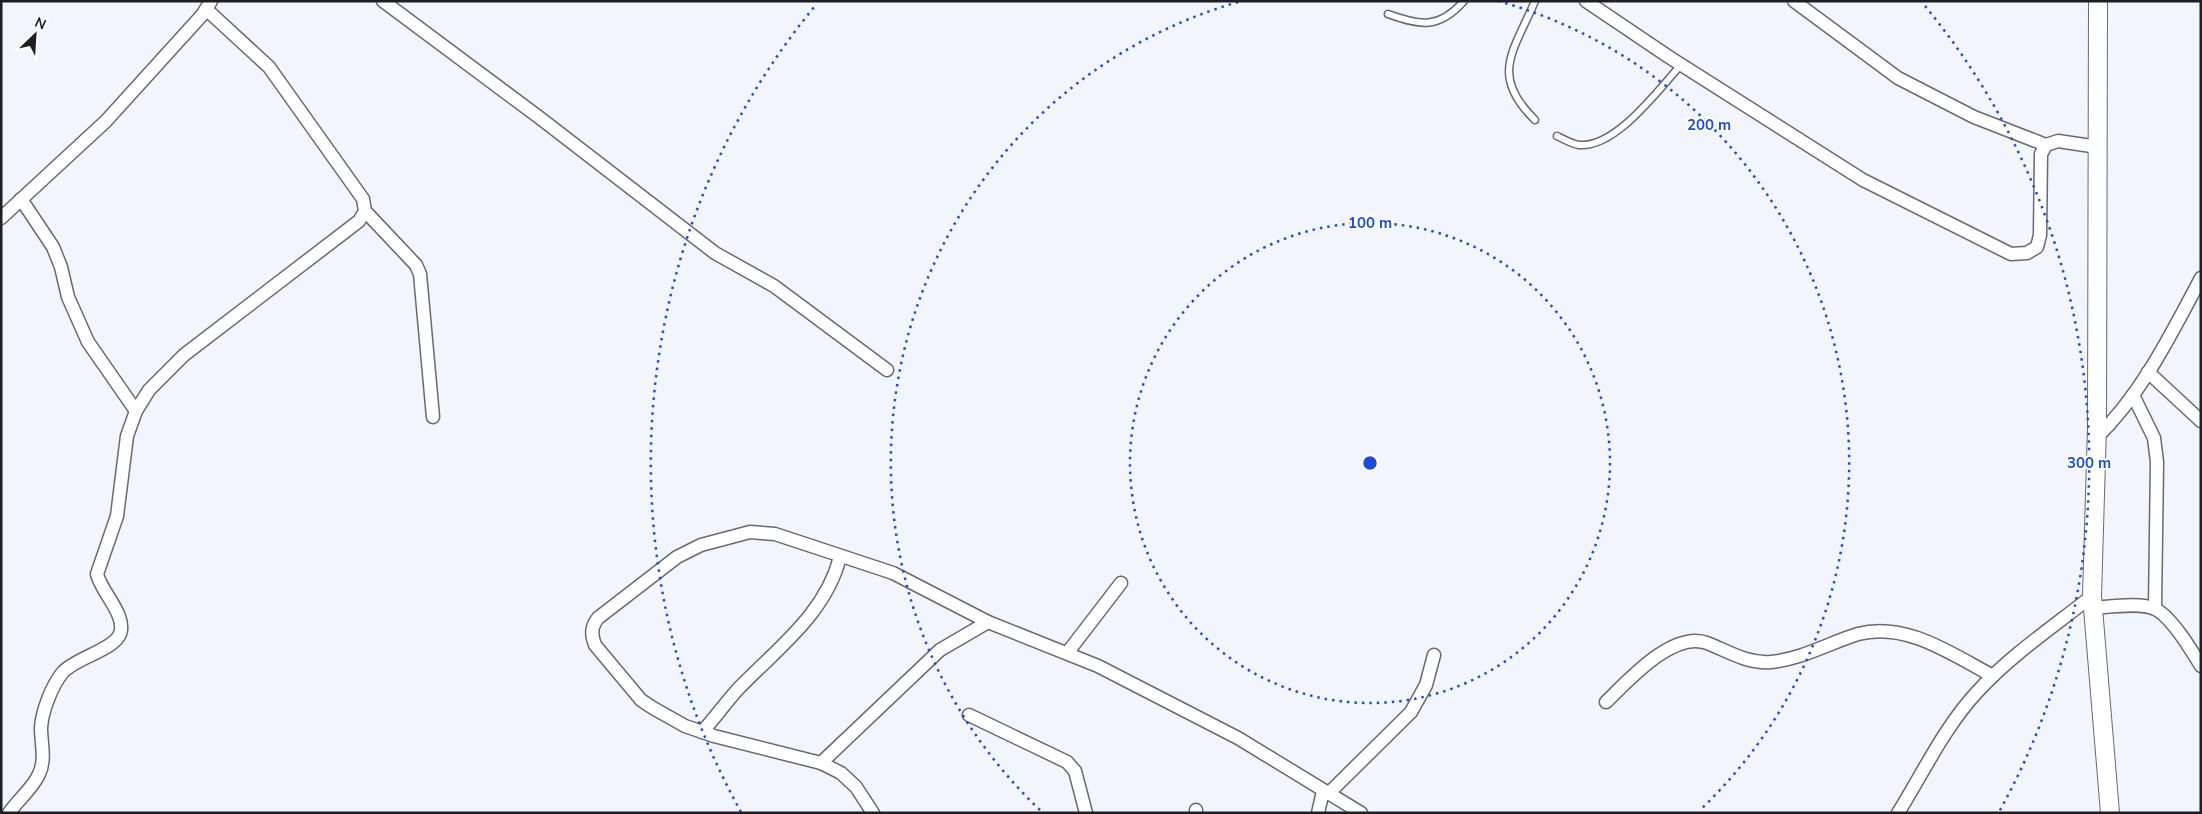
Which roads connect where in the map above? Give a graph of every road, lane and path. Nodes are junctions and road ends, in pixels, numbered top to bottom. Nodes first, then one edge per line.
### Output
1 (383, 1) edge
2 (1464, 1) edge
3 (1535, 1) edge
4 (1586, 1) edge
5 (1794, 1) edge
6 (2098, 1) edge
7 (208, 5) edge
8 (1388, 14) dead end
9 (1681, 64) junction
10 (1535, 120) dead end
11 (1557, 136) dead end
12 (2046, 145) junction
13 (2098, 147) junction
14 (21, 199) junction
15 (365, 211) junction
16 (1, 218) edge
17 (2201, 278) edge
18 (887, 370) dead end
19 (2148, 372) junction
20 (2133, 395) junction
21 (136, 411) junction
22 (433, 417) dead end
23 (2201, 421) edge
24 (2096, 438) junction
25 (840, 557) junction
26 (1121, 583) dead end
27 (2092, 602) junction
28 (2155, 608) junction
29 (988, 622) junction
30 (1068, 652) junction
31 (1434, 655) dead end
32 (2201, 666) edge
33 (1993, 676) junction
34 (1606, 702) dead end
35 (969, 715) dead end
36 (702, 732) junction
37 (821, 763) junction
38 (1326, 792) junction
39 (9, 813) edge
40 (873, 813) edge
41 (1086, 813) edge
42 (1318, 813) edge
43 (1361, 813) edge
44 (1898, 813) edge
45 (2110, 813) edge

1 - 18 street
2 - 8 lane
3 - 10 lane
4 - 9 street
5 - 12 street
6 - 13 street
7 - 14 street
7 - 15 street
9 - 11 lane
9 - 12 street
12 - 13 street
13 - 24 street
14 - 16 street
14 - 21 street
15 - 21 street
15 - 22 street
17 - 19 street
19 - 20 street
19 - 23 street
20 - 24 street
20 - 28 street
21 - 39 street
24 - 27 street
25 - 29 street
25 - 36 street
25 - 36 street
26 - 30 street
27 - 28 street
27 - 33 street
27 - 45 street
28 - 32 street
29 - 30 street
29 - 37 street
30 - 38 street
31 - 38 street
33 - 34 street
33 - 44 street
35 - 41 street
36 - 37 street
37 - 40 street
38 - 42 street
38 - 43 street

